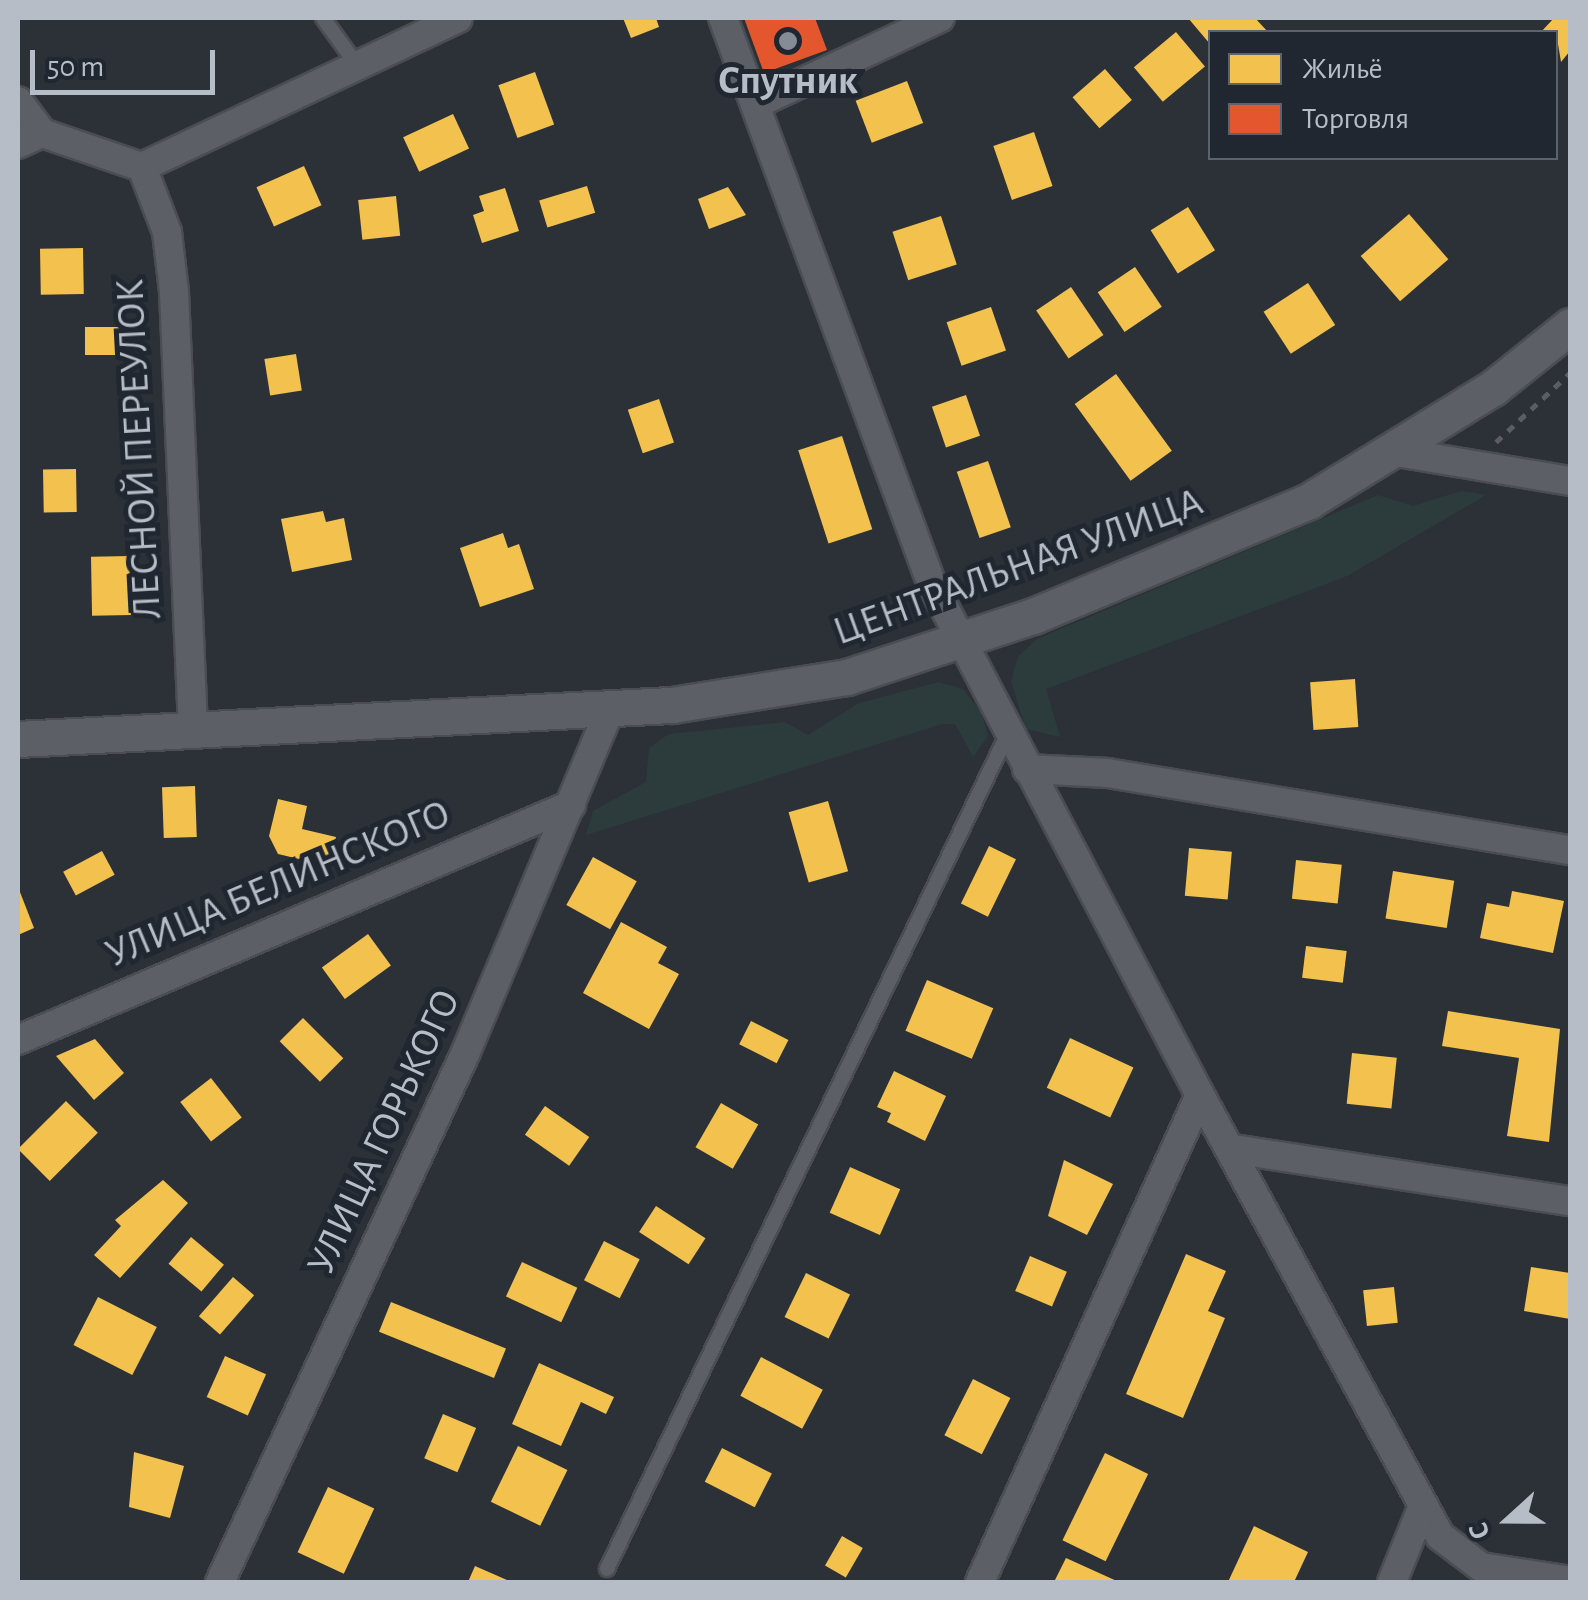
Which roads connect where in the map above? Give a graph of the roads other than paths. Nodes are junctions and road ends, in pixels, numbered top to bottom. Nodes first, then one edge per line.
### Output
1 (323, 18) edge
2 (458, 18) edge
3 (723, 18) edge
4 (940, 18) edge
5 (359, 68) junction
6 (18, 101) edge
7 (756, 104) junction
8 (30, 138) edge
9 (142, 167) junction
10 (1570, 326) edge
11 (1397, 452) junction
12 (1570, 482) edge
13 (961, 642) junction
14 (610, 709) junction
15 (194, 731) junction
16 (1008, 733) junction
17 (18, 739) edge
18 (1026, 769) junction
19 (571, 805) junction
20 (1570, 850) edge
21 (18, 1040) edge
22 (1200, 1095) junction
23 (1233, 1150) junction
24 (1570, 1201) edge
25 (1423, 1506) junction
26 (607, 1570) dead end
27 (1570, 1580) edge
28 (220, 1582) edge
29 (980, 1582) edge
30 (1392, 1582) edge

1 - 5 lane
2 - 5 street
3 - 7 street
4 - 7 street
5 - 9 street
6 - 8 street
7 - 13 street
8 - 9 street
9 - 15 street, ЛЕСНОЙ ПЕРЕУЛОК
10 - 11 street, ЦЕНТРАЛЬНАЯ УЛИЦА
11 - 12 street
11 - 13 street, ЦЕНТРАЛЬНАЯ УЛИЦА
13 - 14 street, ЦЕНТРАЛЬНАЯ УЛИЦА
13 - 16 street
14 - 15 street, ЦЕНТРАЛЬНАЯ УЛИЦА
14 - 19 street, УЛИЦА ГОРЬКОГО
15 - 17 street, ЦЕНТРАЛЬНАЯ УЛИЦА
16 - 18 street
16 - 26 lane
18 - 20 street
18 - 22 street
19 - 21 street, УЛИЦА БЕЛИНСКОГО
19 - 28 street, УЛИЦА ГОРЬКОГО
22 - 23 street
22 - 29 street
23 - 24 street
23 - 25 street
25 - 27 street
25 - 30 street

